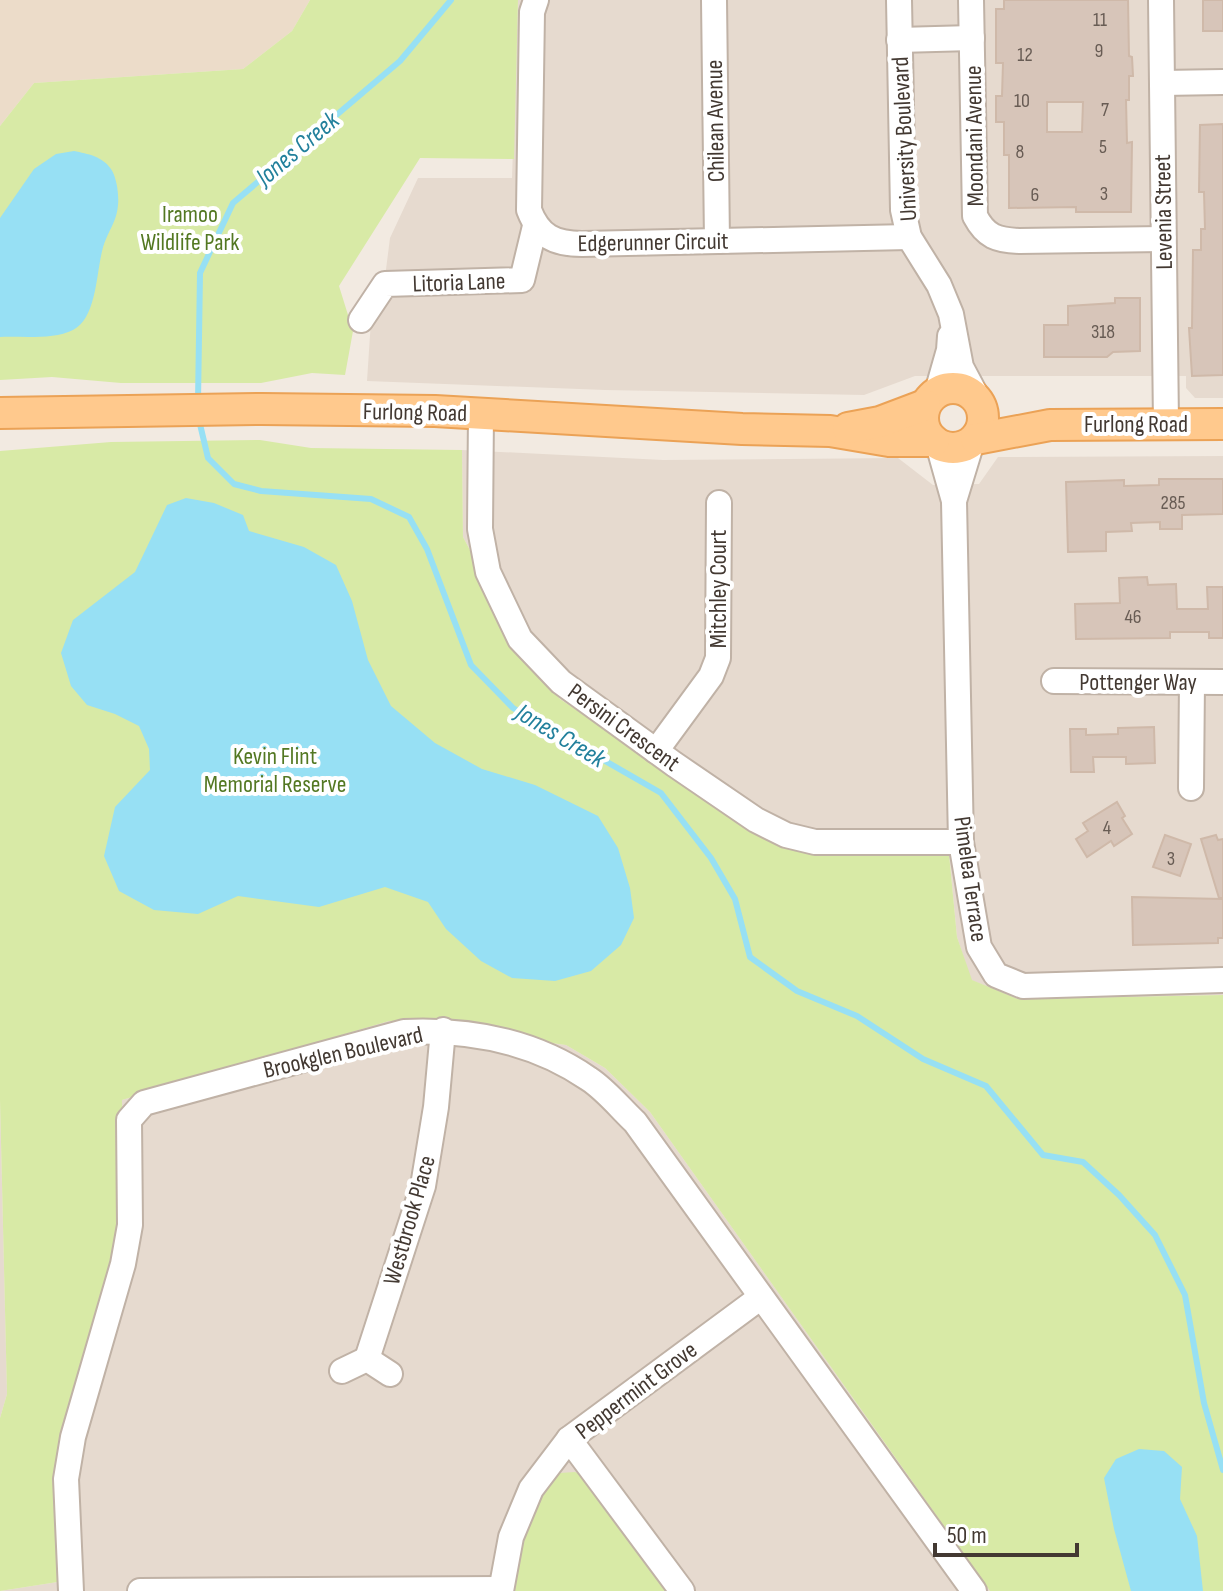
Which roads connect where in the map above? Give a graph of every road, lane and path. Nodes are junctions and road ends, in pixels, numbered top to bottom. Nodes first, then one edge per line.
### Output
1 (536, 0) edge
2 (714, 0) edge
3 (899, 0) edge
4 (971, 0) edge
5 (1161, 0) edge
6 (972, 38) junction
7 (899, 40) junction
8 (1223, 82) edge
9 (1162, 83) junction
10 (535, 226) junction
11 (909, 237) junction
12 (1163, 239) junction
13 (717, 241) junction
14 (951, 314) junction
15 (361, 320) dead end
16 (931, 398) junction
17 (979, 401) junction
18 (0, 413) edge
19 (481, 413) junction
20 (1166, 424) junction
21 (1223, 424) edge
22 (1050, 425) junction
23 (830, 431) junction
24 (974, 440) junction
25 (936, 443) junction
26 (954, 501) junction
27 (719, 503) dead end
28 (1054, 681) dead end
29 (1192, 682) junction
30 (1223, 682) edge
31 (656, 751) junction
32 (1191, 788) dead end
33 (961, 842) junction
34 (1223, 980) edge
35 (443, 1030) junction
36 (761, 1297) junction
37 (367, 1359) junction
38 (342, 1371) dead end
39 (390, 1374) dead end
40 (569, 1439) junction
41 (501, 1590) edge
42 (71, 1591) edge
43 (140, 1591) edge
44 (682, 1591) edge
45 (974, 1591) edge

1 - 10 street
2 - 13 street, Chilean Avenue
3 - 7 street, University Boulevard
4 - 6 street, Moondani Avenue
5 - 9 street, Levenia Street
6 - 7 street
6 - 12 street, Moondani Avenue
7 - 11 street, University Boulevard
8 - 9 street
9 - 12 street, Levenia Street
10 - 13 street, Edgerunner Circuit
10 - 15 street, Litoria Lane
11 - 13 street, Edgerunner Circuit
11 - 14 street, University Boulevard
12 - 20 street, Levenia Street
14 - 16 street, University Boulevard
14 - 17 street, University Boulevard
16 - 17 main road
16 - 23 main road, Furlong Road
16 - 25 main road
17 - 22 main road, Furlong Road
17 - 24 main road
18 - 19 main road, Furlong Road
19 - 23 main road, Furlong Road
19 - 31 street, Persini Crescent
20 - 21 main road, Furlong Road
20 - 22 main road, Furlong Road
22 - 24 main road, Furlong Road
23 - 25 main road, Furlong Road
24 - 25 main road
24 - 26 street, Pimelea Terrace
25 - 26 street, Pimelea Terrace
26 - 33 street, Pimelea Terrace
27 - 31 street, Mitchley Court
28 - 29 street, Pottenger Way
29 - 30 street, Pottenger Way
29 - 32 street
31 - 33 street, Persini Crescent
33 - 34 street, Pimelea Terrace
35 - 36 street, Brookglen Boulevard
35 - 37 street, Westbrook Place
35 - 42 street, Brookglen Boulevard
36 - 40 street, Peppermint Grove
36 - 45 street, Brookglen Boulevard
37 - 38 street
37 - 39 street
40 - 41 street, Peppermint Grove
40 - 44 street
41 - 43 street

